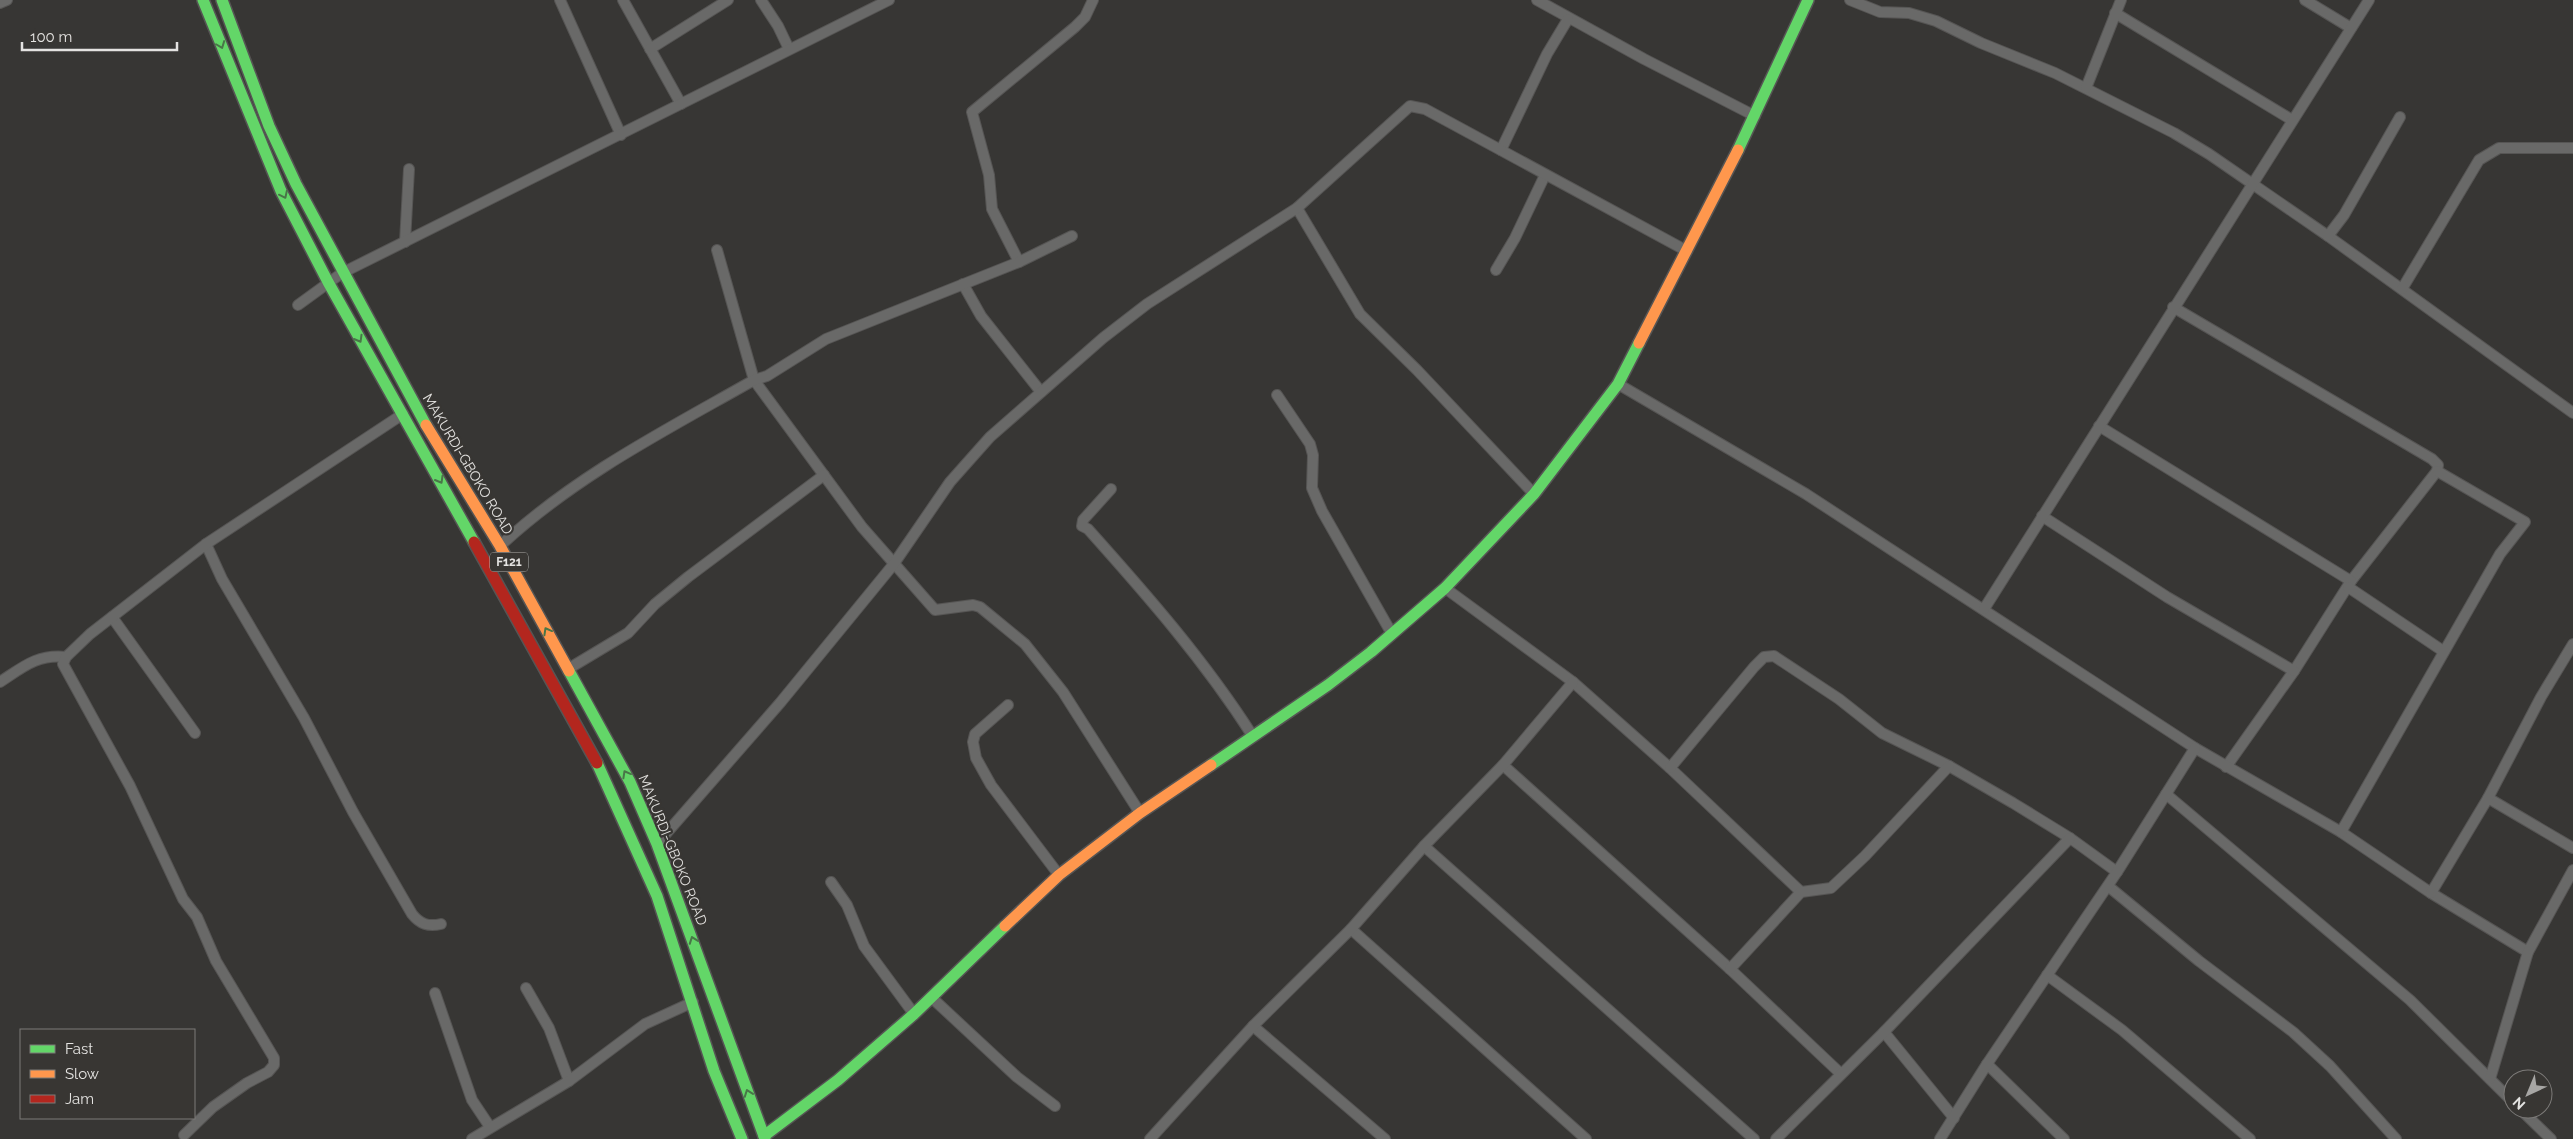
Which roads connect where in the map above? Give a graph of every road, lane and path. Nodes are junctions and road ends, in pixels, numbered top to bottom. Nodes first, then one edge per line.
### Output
1 (7, 0) edge
2 (203, 0) edge
3 (222, 0) edge
4 (560, 0) edge
5 (622, 0) edge
6 (728, 0) edge
7 (761, 0) edge
8 (889, 0) edge
9 (1093, 0) edge
10 (1537, 0) edge
11 (1808, 0) edge
12 (1850, 0) edge
13 (2121, 0) edge
14 (2305, 0) edge
15 (2369, 0) edge
16 (0, 3) edge
17 (2115, 14) junction
18 (1568, 19) junction
19 (2352, 28) junction
20 (650, 49) junction
21 (789, 49) junction
22 (2086, 88) junction
23 (681, 104) junction
24 (1755, 116) junction
25 (2400, 117) dead end
26 (2292, 120) junction
27 (621, 135) junction
28 (2573, 148) edge
29 (1501, 150) junction
30 (409, 169) dead end
31 (1545, 175) junction
32 (2252, 184) junction
33 (1298, 208) junction
34 (1072, 236) dead end
35 (2328, 236) junction
36 (405, 242) junction
37 (717, 250) dead end
38 (1687, 252) junction
39 (1019, 262) junction
40 (1496, 270) dead end
41 (342, 272) junction
42 (328, 282) junction
43 (963, 284) junction
44 (2402, 288) junction
45 (298, 305) dead end
46 (2173, 308) junction
47 (754, 380) junction
48 (1618, 384) junction
49 (1040, 392) junction
50 (1276, 395) dead end
51 (2573, 413) edge
52 (402, 414) junction
53 (2099, 426) junction
54 (2437, 471) junction
55 (824, 475) junction
56 (1111, 489) dead end
57 (1534, 494) junction
58 (2042, 516) junction
59 (206, 544) junction
60 (500, 546) junction
61 (893, 565) junction
62 (2350, 584) junction
63 (1445, 588) junction
64 (1984, 609) junction
65 (112, 617) junction
66 (1392, 634) junction
67 (2573, 644) edge
68 (2443, 652) junction
69 (66, 657) junction
70 (568, 669) junction
71 (2294, 672) junction
72 (0, 682) edge
73 (1573, 682) junction
74 (1008, 705) dead end
75 (195, 733) dead end
76 (1252, 735) junction
77 (2195, 748) junction
78 (1503, 765) junction
79 (1949, 766) junction
80 (2226, 767) junction
81 (1670, 768) junction
82 (2166, 794) junction
83 (2488, 798) junction
84 (1140, 813) junction
85 (2341, 832) junction
86 (2070, 838) junction
87 (657, 844) junction
88 (1424, 846) junction
89 (2573, 848) edge
90 (2573, 870) edge
91 (2117, 872) junction
92 (1059, 875) junction
93 (831, 882) dead end
94 (2108, 886) junction
95 (1801, 892) junction
96 (2431, 893) junction
97 (441, 924) dead end
98 (1351, 929) junction
99 (2528, 952) junction
100 (1730, 969) junction
101 (2047, 975) junction
102 (526, 988) dead end
103 (435, 994) dead end
104 (931, 997) junction
105 (694, 1002) junction
106 (914, 1014) junction
107 (1253, 1026) junction
108 (1884, 1032) junction
109 (1987, 1064) junction
110 (1840, 1073) junction
111 (2490, 1079) junction
112 (569, 1081) junction
113 (2503, 1092) edge
114 (1056, 1106) dead end
115 (1954, 1118) junction
116 (2530, 1119) edge
117 (490, 1127) junction
118 (184, 1135) dead end
119 (764, 1138) edge
120 (472, 1139) edge
121 (742, 1139) edge
122 (1150, 1139) edge
123 (1386, 1139) edge
124 (1586, 1139) edge
125 (1754, 1139) edge
126 (1776, 1139) edge
127 (1940, 1139) edge
128 (2064, 1139) edge
129 (2250, 1139) edge
130 (2396, 1139) edge
131 (2550, 1139) edge

1 - 16 street
2 -> 42 main road, F121
3 - 41 main road, MAKURDI-GBOKO ROAD / F121
4 - 27 street
5 - 20 street
6 - 20 street
7 - 21 street
8 - 21 street
9 - 39 street
10 - 18 street
11 - 24 main road
12 - 22 street
13 - 17 street
14 - 19 street
15 - 19 street
17 - 22 street
17 - 26 street
18 - 24 street
18 - 29 street
19 - 26 street
20 - 23 street
21 - 23 street
22 - 32 street
23 - 27 street
24 - 38 main road
25 - 35 street
26 - 32 street
27 - 36 street
28 - 44 street
29 - 31 street
29 - 33 street
30 - 36 street
31 - 38 street
31 - 40 street
32 - 35 street
32 - 46 street
33 - 49 street
33 - 57 street
34 - 39 street
35 - 44 street
36 - 41 street
37 - 47 street
38 - 48 main road
39 - 43 street
41 - 42 street
41 - 60 main road, MAKURDI-GBOKO ROAD / F121
42 - 45 street
42 -> 52 main road, F121
43 - 47 street
43 - 49 street
44 - 51 street
46 - 53 street
46 - 54 street
47 - 55 street
47 - 60 street
48 - 57 main road
48 - 64 street
49 - 61 street
50 - 66 street
52 - 59 street
52 -> 105 main road, F121
53 - 58 street
53 - 62 street
54 - 62 street
54 - 68 street
55 - 61 street
55 - 70 street
56 - 76 street
57 - 63 main road
58 - 64 street
58 - 71 street
59 - 65 street
59 - 97 street
70 -> 60 main road, MAKURDI-GBOKO ROAD / F121
61 - 84 street
61 - 87 street
62 - 68 street
62 - 71 street
63 - 66 main road
63 - 73 street
64 - 77 street
65 - 69 street
65 - 75 street
66 - 76 main road
67 - 83 street
68 - 85 street
69 - 72 street
69 - 118 street
87 -> 70 main road, MAKURDI-GBOKO ROAD / F121
71 - 80 street
73 - 78 street
73 - 81 street
74 - 92 street
76 - 84 main road
77 - 80 street
77 - 82 street
78 - 88 street
78 - 100 street
79 - 81 street
79 - 86 street
79 - 95 street
80 - 85 street
81 - 95 street
82 - 91 street
82 - 111 street
83 - 89 street
83 - 96 street
84 - 92 main road
85 - 96 street
86 - 91 street
86 - 108 street
119 -> 87 main road, MAKURDI-GBOKO ROAD / F121
88 - 98 street
88 - 125 street
90 - 99 street
91 - 94 street
92 - 104 main road
93 - 106 street
94 - 101 street
94 - 130 street
95 - 100 street
96 - 99 street
98 - 107 street
98 - 124 street
99 - 111 street
100 - 110 street
101 - 109 street
101 - 129 street
102 - 112 street
103 - 117 street
104 - 106 main road
104 - 114 street
105 - 112 street
105 - 121 main road, F121
106 - 119 main road
107 - 122 street
107 - 123 street
108 - 110 street
108 - 115 street
109 - 115 street
109 - 128 street
110 - 126 street
111 - 113 street
112 - 117 street
115 - 127 street
116 - 131 street
117 - 120 street

